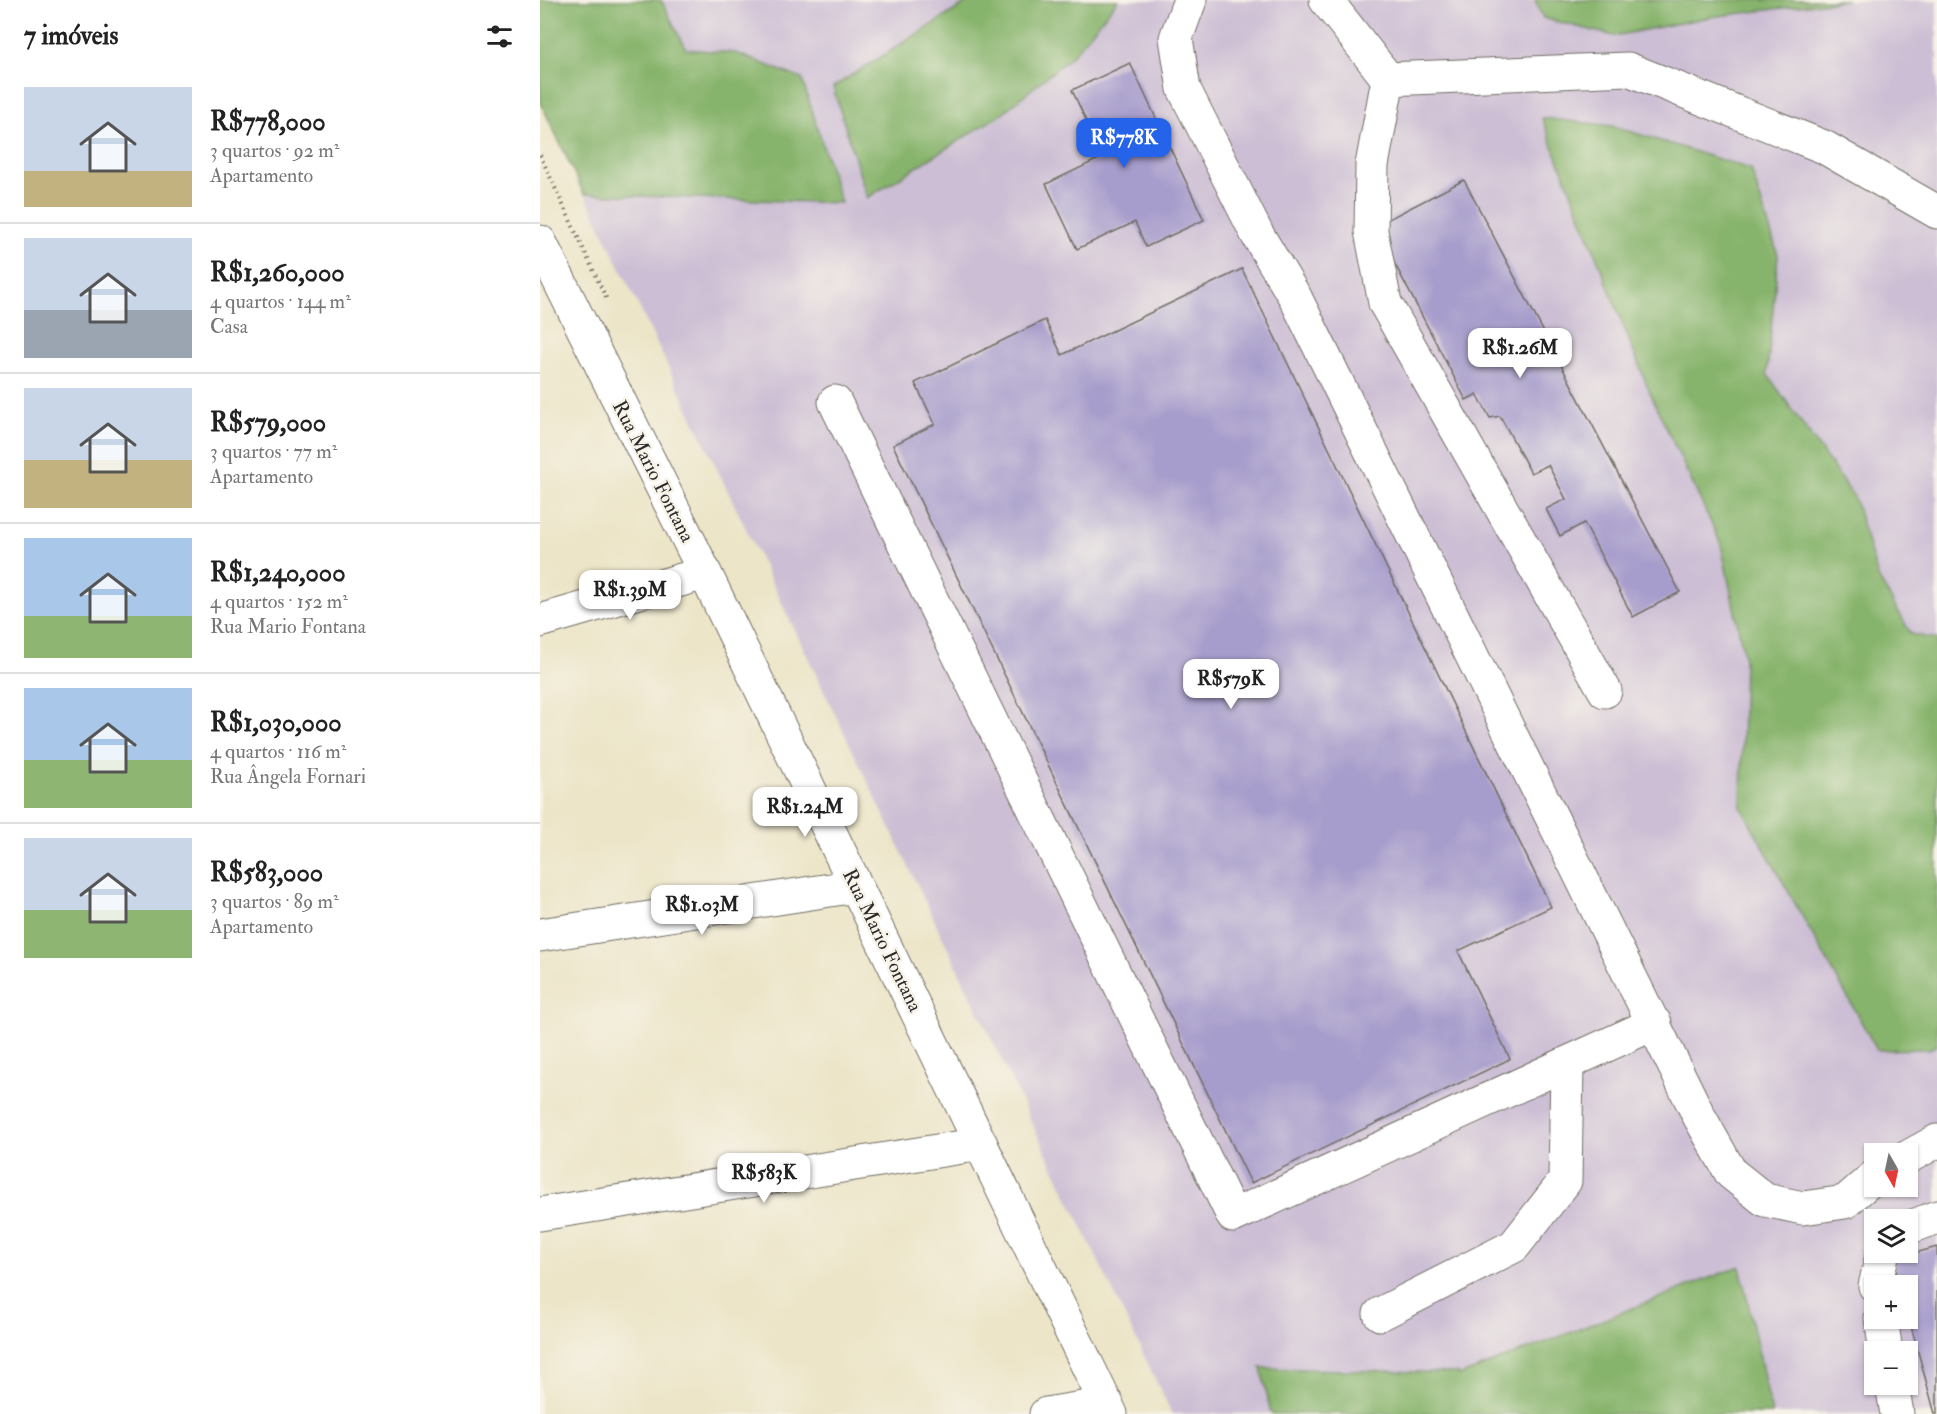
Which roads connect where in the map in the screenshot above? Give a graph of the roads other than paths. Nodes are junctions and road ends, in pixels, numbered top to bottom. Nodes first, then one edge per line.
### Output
1 (1190, 0) edge
2 (1326, 0) edge
3 (1388, 79) junction
4 (1937, 212) edge
5 (540, 242) edge
6 (835, 402) dead end
7 (705, 573) junction
8 (540, 621) edge
9 (1605, 691) dead end
10 (856, 885) junction
11 (540, 935) edge
12 (1655, 1023) junction
13 (1567, 1064) junction
14 (1937, 1141) edge
15 (981, 1144) junction
16 (1918, 1151) edge
17 (1864, 1186) edge
18 (540, 1214) edge
19 (1937, 1216) edge
20 (1918, 1224) edge
21 (1380, 1314) dead end
22 (1894, 1395) edge
23 (1109, 1409) edge
24 (1046, 1414) edge
25 (1897, 1414) edge

1 - 12 street
2 - 3 street
3 - 4 street
3 - 9 street
5 - 7 street, Rua Mario Fontana
6 - 13 street
7 - 8 street
7 - 10 street, Rua Mario Fontana
10 - 11 street
10 - 15 street, Rua Mario Fontana
12 - 13 street
12 - 17 street
13 - 21 street
14 - 16 street
15 - 18 street
15 - 23 street, Rua Mario Fontana
19 - 20 street
22 - 25 street
23 - 24 street

